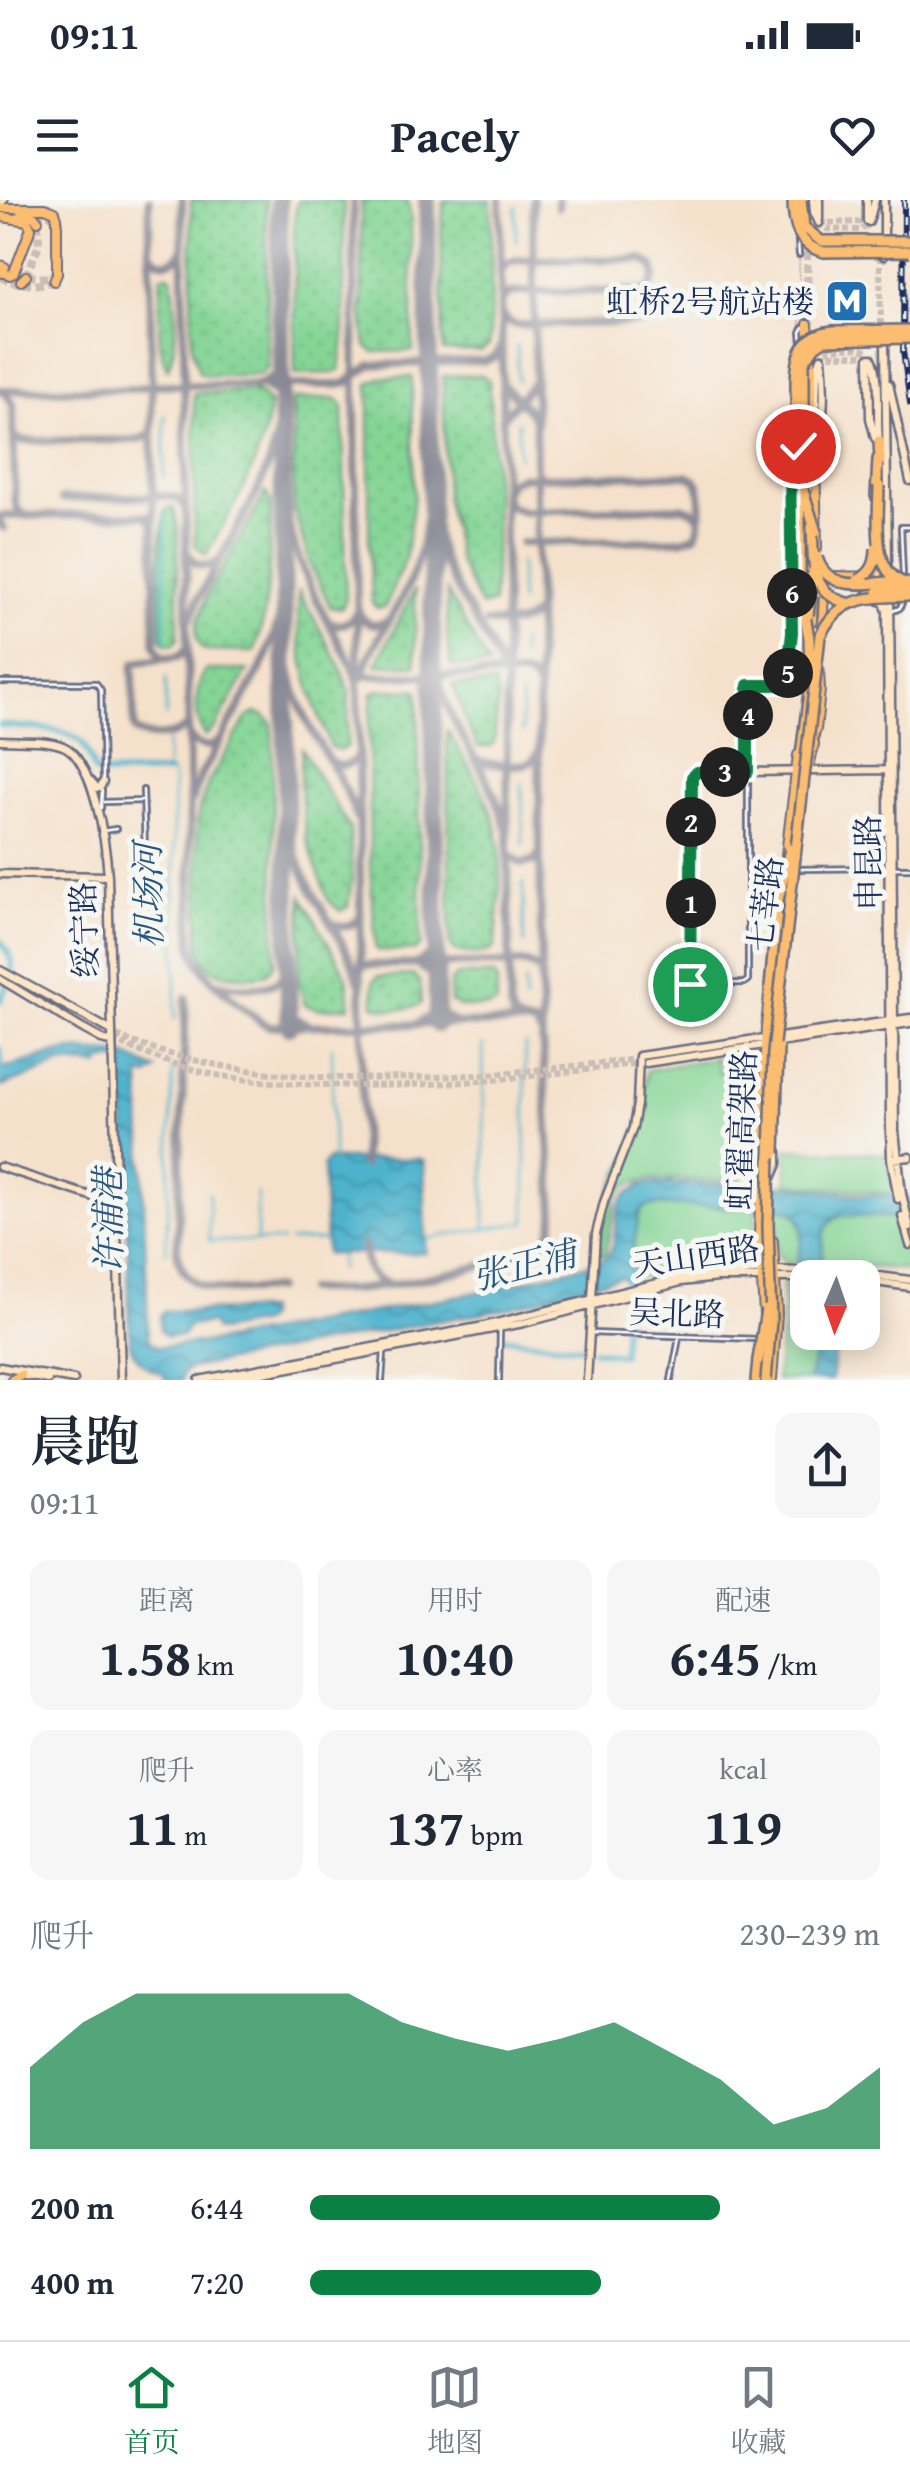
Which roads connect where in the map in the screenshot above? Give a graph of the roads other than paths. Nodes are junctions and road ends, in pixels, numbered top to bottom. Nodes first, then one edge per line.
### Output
1 (805, 200) edge
2 (867, 200) edge
3 (880, 200) edge
4 (2, 209) edge
5 (38, 221) dead end
6 (819, 222) dead end
7 (910, 241) edge
8 (910, 251) edge
9 (803, 254) tunnel mouth
10 (882, 256) tunnel mouth
11 (2, 268) edge
12 (54, 281) dead end
13 (804, 325) junction
14 (910, 330) edge
15 (910, 338) edge
16 (884, 344) junction
17 (801, 347) dead end
18 (801, 369) dead end
19 (808, 404) tunnel mouth
20 (802, 414) junction
21 (882, 443) junction
22 (803, 450) junction
23 (878, 464) junction
24 (800, 474) junction
25 (910, 481) edge
26 (813, 490) junction
27 (812, 527) joint
28 (910, 527) edge
29 (887, 539) junction
30 (886, 558) junction
31 (815, 559) junction
32 (848, 580) junction
33 (910, 592) edge
34 (860, 599) junction
35 (886, 608) junction
36 (812, 622) junction
37 (808, 638) junction
38 (821, 639) junction
39 (819, 665) junction
40 (810, 677) junction
41 (0, 682) edge
42 (0, 742) edge
43 (798, 767) junction
44 (890, 769) junction
45 (87, 772) junction
46 (748, 772) junction
47 (808, 772) junction
48 (103, 780) junction
49 (143, 790) dead end
50 (802, 799) junction
51 (102, 802) junction
52 (143, 802) junction
53 (96, 814) junction
54 (116, 829) dead end
55 (102, 831) junction
56 (790, 849) junction
57 (144, 850) dead end
58 (784, 868) junction
59 (890, 868) junction
60 (910, 868) edge
61 (794, 869) junction
62 (1, 874) edge
63 (107, 876) junction
64 (2, 976) edge
65 (21, 988) junction
66 (774, 989) junction
67 (910, 1021) edge
68 (892, 1023) junction
69 (111, 1030) junction
70 (99, 1031) tunnel mouth
71 (772, 1041) junction
72 (704, 1046) junction
73 (723, 1048) junction
74 (111, 1052) junction
75 (642, 1061) junction
76 (910, 1157) edge
77 (894, 1159) junction
78 (0, 1167) edge
79 (768, 1181) junction
80 (116, 1204) junction
81 (766, 1210) junction
82 (907, 1222) edge
83 (910, 1246) edge
84 (761, 1273) junction
85 (775, 1273) junction
86 (790, 1274) edge
87 (880, 1279) edge
88 (880, 1281) edge
89 (910, 1283) edge
90 (591, 1303) junction
91 (500, 1328) junction
92 (590, 1332) junction
93 (680, 1336) junction
94 (762, 1343) junction
95 (384, 1350) junction
96 (330, 1358) junction
97 (8, 1374) edge
98 (48, 1380) edge
99 (74, 1380) edge
100 (121, 1380) edge
101 (198, 1380) edge
102 (227, 1380) edge
103 (382, 1380) edge
104 (499, 1380) edge
105 (587, 1380) edge
106 (671, 1380) edge
107 (761, 1380) edge

1 - 6 main road
1 - 7 highway, bridge
1 - 8 highway, bridge
1 - 9 main road
2 - 3 main road
3 - 10 main road
4 - 5 main road
4 - 11 main road
4 - 12 main road
13 - 17 street
13 - 19 main road
13 - 20 street
13 - 22 main road
14 - 22 highway, bridge
15 - 22 highway, bridge
16 - 21 main road, 申昆路
16 - 21 main road
16 - 25 main road
18 - 20 street
20 - 22 street
20 - 22 street
21 - 23 highway
21 - 23 main road, 申昆路
21 - 29 main road, 申昆路
22 - 22 main road
22 - 24 highway, bridge
22 - 26 main road
22 - 36 main road, 七莘路
22 - 46 street
23 - 32 highway, bridge
23 - 33 highway, bridge
24 - 31 highway, bridge
24 - 37 highway, bridge
26 - 27 main road
26 - 32 main road
27 - 31 highway, bridge
28 - 35 street
29 - 30 main road
29 - 35 main road, 申昆路
30 - 32 main road
30 - 34 main road
31 - 32 highway, bridge
31 - 35 highway, bridge
31 - 37 highway, bridge
32 - 33 highway, bridge
33 - 35 highway, bridge
33 - 40 highway, bridge
33 - 50 highway, bridge
34 - 35 main road
34 - 38 main road
35 - 44 main road, 申昆路
36 - 38 main road, 七莘路
36 - 43 main road, 七莘路
37 - 40 highway, bridge
38 - 39 main road, 七莘路
39 - 47 main road, 七莘路
39 - 50 highway, bridge
40 - 43 highway, 虹翟高架路, bridge
41 - 48 street
42 - 45 main road
42 - 53 main road
43 - 46 main road
43 - 47 main road
43 - 56 highway, 虹翟高架路, bridge
43 - 58 main road, 七莘路
44 - 47 main road
44 - 59 main road, 申昆路
45 - 48 main road
45 - 53 main road
46 - 46 street
47 - 61 main road, 七莘路
48 - 51 street
49 - 52 street
50 - 66 highway, 虹翟高架路, bridge
51 - 52 street
51 - 53 street
52 - 57 street
53 - 55 main road, 绥宁路
53 - 63 main road, 绥宁路
54 - 55 street
55 - 63 main road, 绥宁路
56 - 66 highway, bridge
56 - 107 highway, 虹翟高架路, bridge
58 - 61 main road
58 - 66 main road, 七莘路
59 - 60 street
59 - 61 street
59 - 68 main road, 申昆路
61 - 71 main road, 七莘路
62 - 63 main road
63 - 69 main road, 绥宁路
64 - 65 main road
65 - 69 main road
65 - 70 main road
65 - 74 main road
66 - 71 main road, 七莘路
66 - 79 highway, bridge
66 - 107 highway, 虹翟高架路, bridge
67 - 68 main road
68 - 71 main road
68 - 77 main road, 申昆路
69 - 74 main road, 绥宁路
71 - 72 main road
71 - 73 main road
71 - 75 main road
71 - 79 main road, 七莘路
72 - 73 main road
72 - 75 main road
73 - 75 main road
74 - 80 main road, 绥宁路
75 - 90 main road
76 - 77 main road
77 - 82 main road, 申昆路
78 - 80 main road
79 - 81 main road, 七莘路, bridge
80 - 100 main road, 绥宁路
81 - 84 main road, 七莘路
81 - 85 main road, 七莘路
82 - 83 main road, 申昆路
84 - 85 main road, 天山西路
84 - 90 main road, 天山西路
84 - 94 main road, 七莘路
85 - 86 main road, 天山西路
85 - 107 main road, 七莘路
87 - 89 main road, 天山西路
88 - 89 main road, 天山西路
90 - 91 main road, 天山西路
90 - 92 main road
90 - 96 main road, 天山西路
91 - 95 main road, 天山西路
91 - 104 street
92 - 93 street, 吴北路
92 - 105 main road
93 - 94 street, 吴北路
93 - 106 street
94 - 107 main road, 七莘路
95 - 96 main road, 天山西路
95 - 103 street
96 - 101 main road, 天山西路
96 - 102 main road, 天山西路
97 - 98 main road
97 - 99 main road

